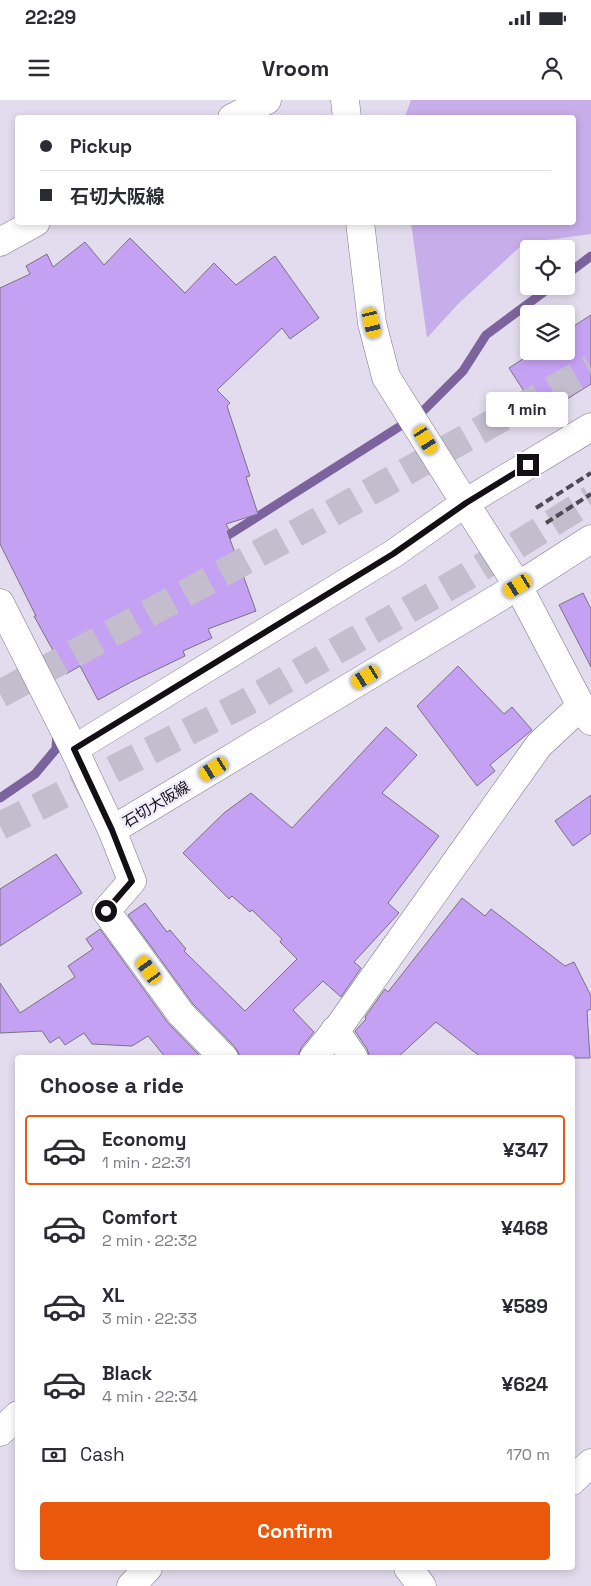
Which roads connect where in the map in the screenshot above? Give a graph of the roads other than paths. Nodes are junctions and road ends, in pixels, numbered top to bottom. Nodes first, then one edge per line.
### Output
1 (267, 100) edge
2 (345, 100) edge
3 (238, 115) edge
4 (347, 115) edge
5 (31, 225) edge
6 (360, 225) edge
7 (0, 242) edge
8 (591, 427) edge
9 (466, 503) junction
10 (591, 539) edge
11 (518, 586) junction
12 (0, 603) edge
13 (7, 635) edge
14 (586, 714) edge
15 (74, 749) junction
16 (112, 830) junction
17 (336, 1030) junction
18 (221, 1055) edge
19 (315, 1055) edge
20 (352, 1055) edge
21 (15, 1418) edge
22 (0, 1432) edge
23 (591, 1464) edge
24 (575, 1477) edge
25 (146, 1570) edge
26 (410, 1570) edge
27 (131, 1586) edge
28 (422, 1586) edge

1 - 3 street
2 - 4 street
5 - 7 street
6 - 9 street
8 - 9 street
9 - 11 street
9 - 15 street
10 - 11 street, 石切大阪線
11 - 14 street
11 - 16 street, 石切大阪線
12 - 13 street, 石切大阪線
13 - 15 street, 石切大阪線
14 - 17 street
15 - 16 street, 石切大阪線
16 - 18 street
17 - 19 street
17 - 20 street
21 - 22 street
23 - 24 street
25 - 27 street
26 - 28 street

